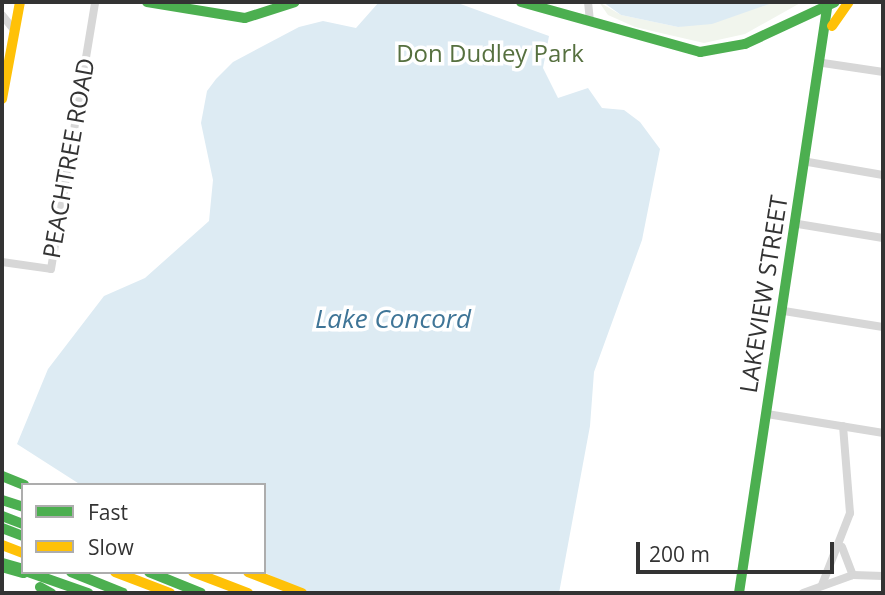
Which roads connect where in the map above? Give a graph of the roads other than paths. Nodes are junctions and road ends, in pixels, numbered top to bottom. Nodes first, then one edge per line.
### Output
1 (20, 2) edge
2 (95, 2) edge
3 (147, 2) edge
4 (295, 2) edge
5 (521, 2) edge
6 (589, 2) edge
7 (827, 2) edge
8 (849, 2) edge
9 (206, 7) edge
10 (2, 16) edge
11 (590, 20) junction
12 (14, 30) junction
13 (827, 39) junction
14 (823, 63) junction
15 (883, 72) edge
16 (2, 99) edge
17 (808, 162) junction
18 (883, 174) edge
19 (798, 224) junction
20 (883, 238) edge
21 (2, 262) edge
22 (784, 311) junction
23 (883, 327) edge
24 (767, 414) junction
25 (843, 426) junction
26 (883, 433) edge
27 (2, 479) edge
28 (21, 484) edge
29 (2, 500) edge
30 (21, 507) edge
31 (2, 516) edge
32 (21, 523) edge
33 (2, 528) edge
34 (21, 535) edge
35 (2, 545) edge
36 (842, 545) junction
37 (21, 552) edge
38 (2, 564) edge
39 (21, 570) edge
40 (29, 574) edge
41 (76, 574) edge
42 (120, 574) edge
43 (154, 574) edge
44 (198, 574) edge
45 (253, 574) edge
46 (853, 575) junction
47 (883, 576) edge
48 (822, 585) junction
49 (45, 588) edge
50 (88, 593) edge
51 (123, 593) edge
52 (170, 593) edge
53 (201, 593) edge
54 (248, 593) edge
55 (302, 593) edge
56 (739, 593) edge
57 (803, 593) edge

1 - 12 main road
2 - 21 street, PEACHTREE ROAD
3 - 9 main road
4 - 9 main road
5 - 11 main road
6 - 11 street
7 - 11 main road
7 - 13 main road, LAKEVIEW STREET
8 - 13 main road
10 - 12 street
12 - 16 main road
13 - 14 main road, LAKEVIEW STREET
14 - 15 street
14 - 17 main road, LAKEVIEW STREET
17 - 18 street
17 - 19 main road, LAKEVIEW STREET
19 - 20 street
19 - 22 main road, LAKEVIEW STREET
22 - 23 street
22 - 24 main road, LAKEVIEW STREET
24 - 25 street
24 - 56 main road, LAKEVIEW STREET
25 - 26 street
25 - 36 street
27 - 28 main road
29 - 30 main road
31 - 32 main road
33 - 34 main road
35 - 37 main road
36 - 46 street
36 - 48 street
38 - 39 main road, bridge
38 - 49 main road
40 - 49 main road
41 - 51 main road
42 - 52 main road
43 - 53 main road
44 - 54 main road
45 - 55 main road
46 - 47 street
46 - 48 street
48 - 57 street
49 - 50 main road

